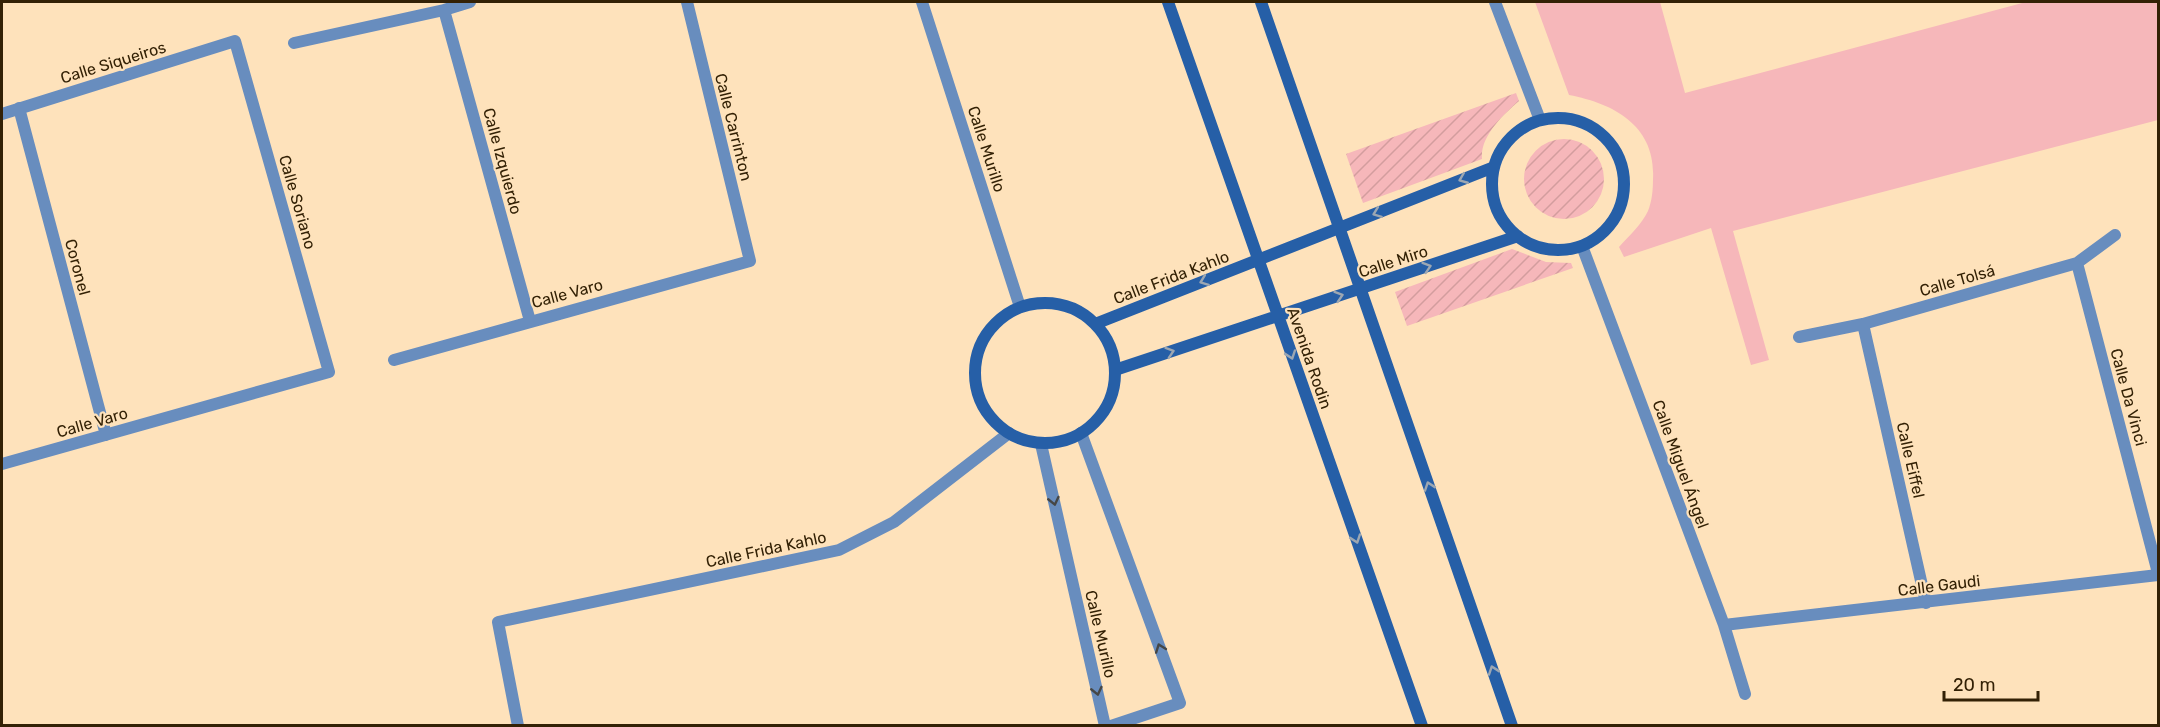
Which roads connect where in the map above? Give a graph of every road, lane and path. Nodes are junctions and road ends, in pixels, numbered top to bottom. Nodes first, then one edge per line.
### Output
1 (470, 2) edge
2 (687, 2) edge
3 (922, 2) edge
4 (1168, 2) edge
5 (1261, 2) edge
6 (1495, 2) edge
7 (444, 10) junction
8 (235, 41) joint
9 (294, 44) dead end
10 (19, 108) junction
11 (2, 114) edge
12 (1540, 120) junction
13 (1494, 167) junction
14 (1340, 228) junction
15 (2115, 235) dead end
16 (1518, 236) junction
17 (1582, 246) junction
18 (1258, 260) junction
19 (750, 261) joint
20 (2077, 263) junction
21 (1361, 289) junction
22 (1020, 308) junction
23 (1278, 316) junction
24 (530, 321) junction
25 (1095, 324) junction
26 (1863, 324) junction
27 (1799, 337) dead end
28 (394, 360) dead end
29 (1114, 370) junction
30 (329, 372) joint
31 (1081, 433) junction
32 (1009, 434) junction
33 (106, 435) junction
34 (1041, 444) junction
35 (2, 465) edge
36 (2158, 574) edge
37 (1926, 603) junction
38 (1724, 625) junction
39 (1745, 694) dead end
40 (518, 726) edge
41 (1105, 726) edge
42 (1111, 726) edge
43 (1422, 726) edge
44 (1512, 726) edge

1 - 7 street
2 - 19 street, Calle Carrinton
3 - 22 street, Calle Murillo
4 - 18 street, Avenida Rodin
5 - 14 street
6 - 12 street
7 - 9 street
7 - 24 street, Calle Izquierdo
8 - 10 street, Calle Siqueiros
8 - 30 street, Calle Soriano
10 - 11 street, Calle Siqueiros
10 - 33 street, Coronel
12 - 13 street
12 - 17 street
13 -> 14 street
13 - 16 street
14 - 18 street
14 - 21 street
15 - 20 street, Calle Tolsá
16 - 17 street
21 -> 16 street, Calle Miro
17 - 38 street, Calle Miguel Ángel
18 - 23 street, Avenida Rodin
18 -> 25 street, Calle Frida Kahlo
19 - 24 street, Calle Varo
20 - 26 street, Calle Tolsá
20 - 36 street, Calle Da Vinci
23 -> 21 street, Calle Miro
44 -> 21 street
22 - 25 street
22 - 32 street
29 -> 23 street
23 -> 43 street, Avenida Rodin
24 - 28 street, Calle Varo
25 - 29 street
26 - 27 street, Calle Tolsá
26 - 37 street, Calle Eiffel
29 - 31 street
30 - 33 street, Calle Varo
31 - 34 street
42 -> 31 street
32 - 34 street
32 - 40 street, Calle Frida Kahlo
33 - 35 street, Calle Varo
34 -> 41 street, Calle Murillo
36 - 37 street, Calle Gaudi
37 - 38 street, Calle Gaudi
38 - 39 street, Calle Miguel Ángel

